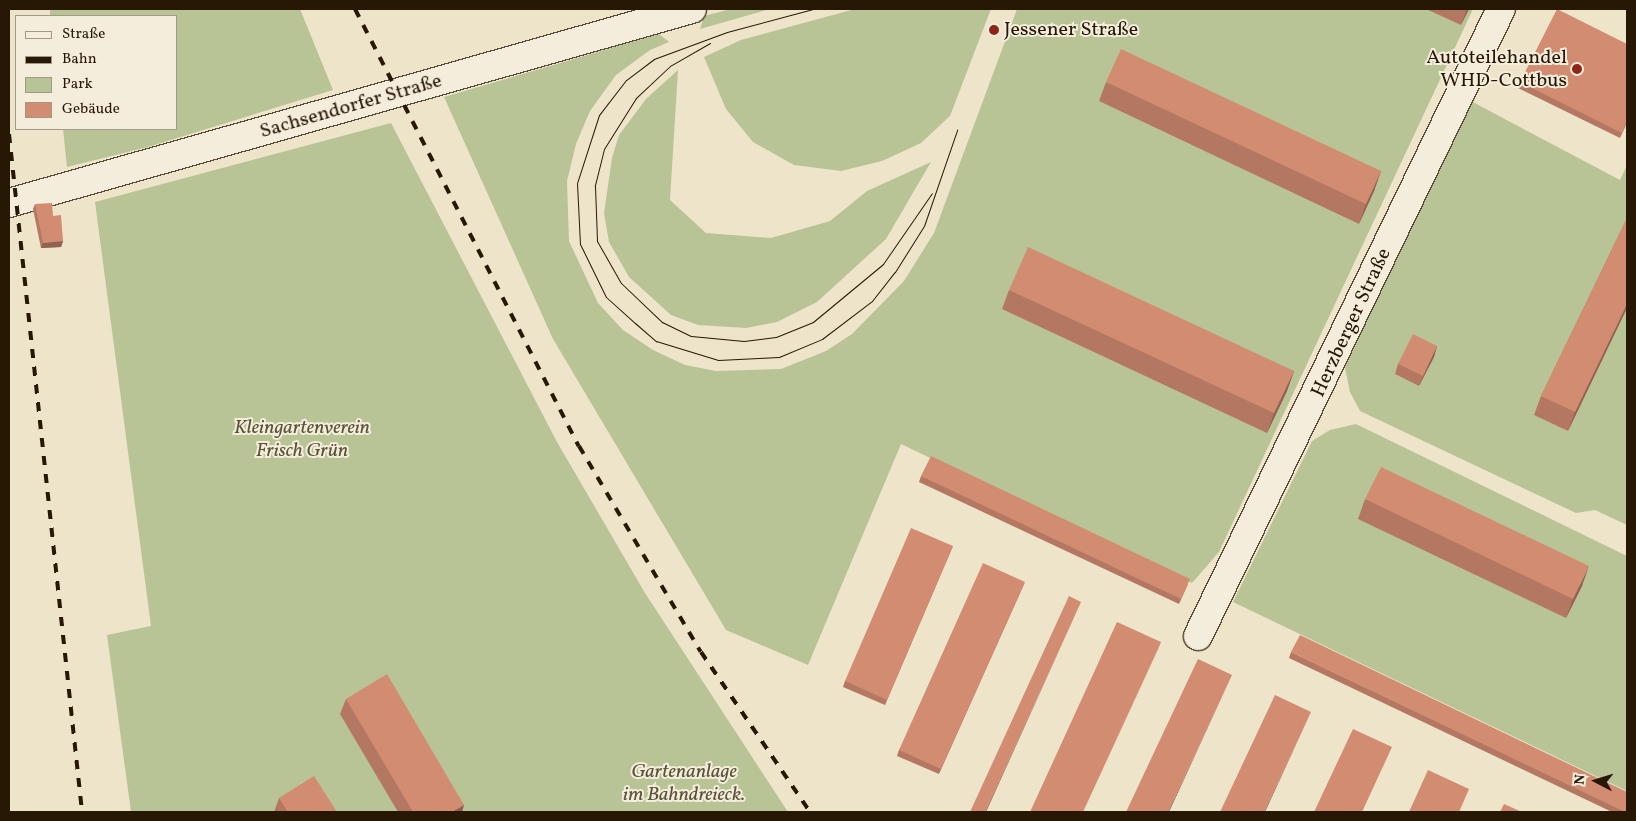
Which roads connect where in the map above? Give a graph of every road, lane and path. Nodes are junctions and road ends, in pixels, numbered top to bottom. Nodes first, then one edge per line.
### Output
1 (692, 9) edge
2 (1502, 9) edge
3 (9, 203) edge
4 (1198, 636) dead end

1 - 3 street, Sachsendorfer Straße
2 - 4 street, Herzberger Straße

